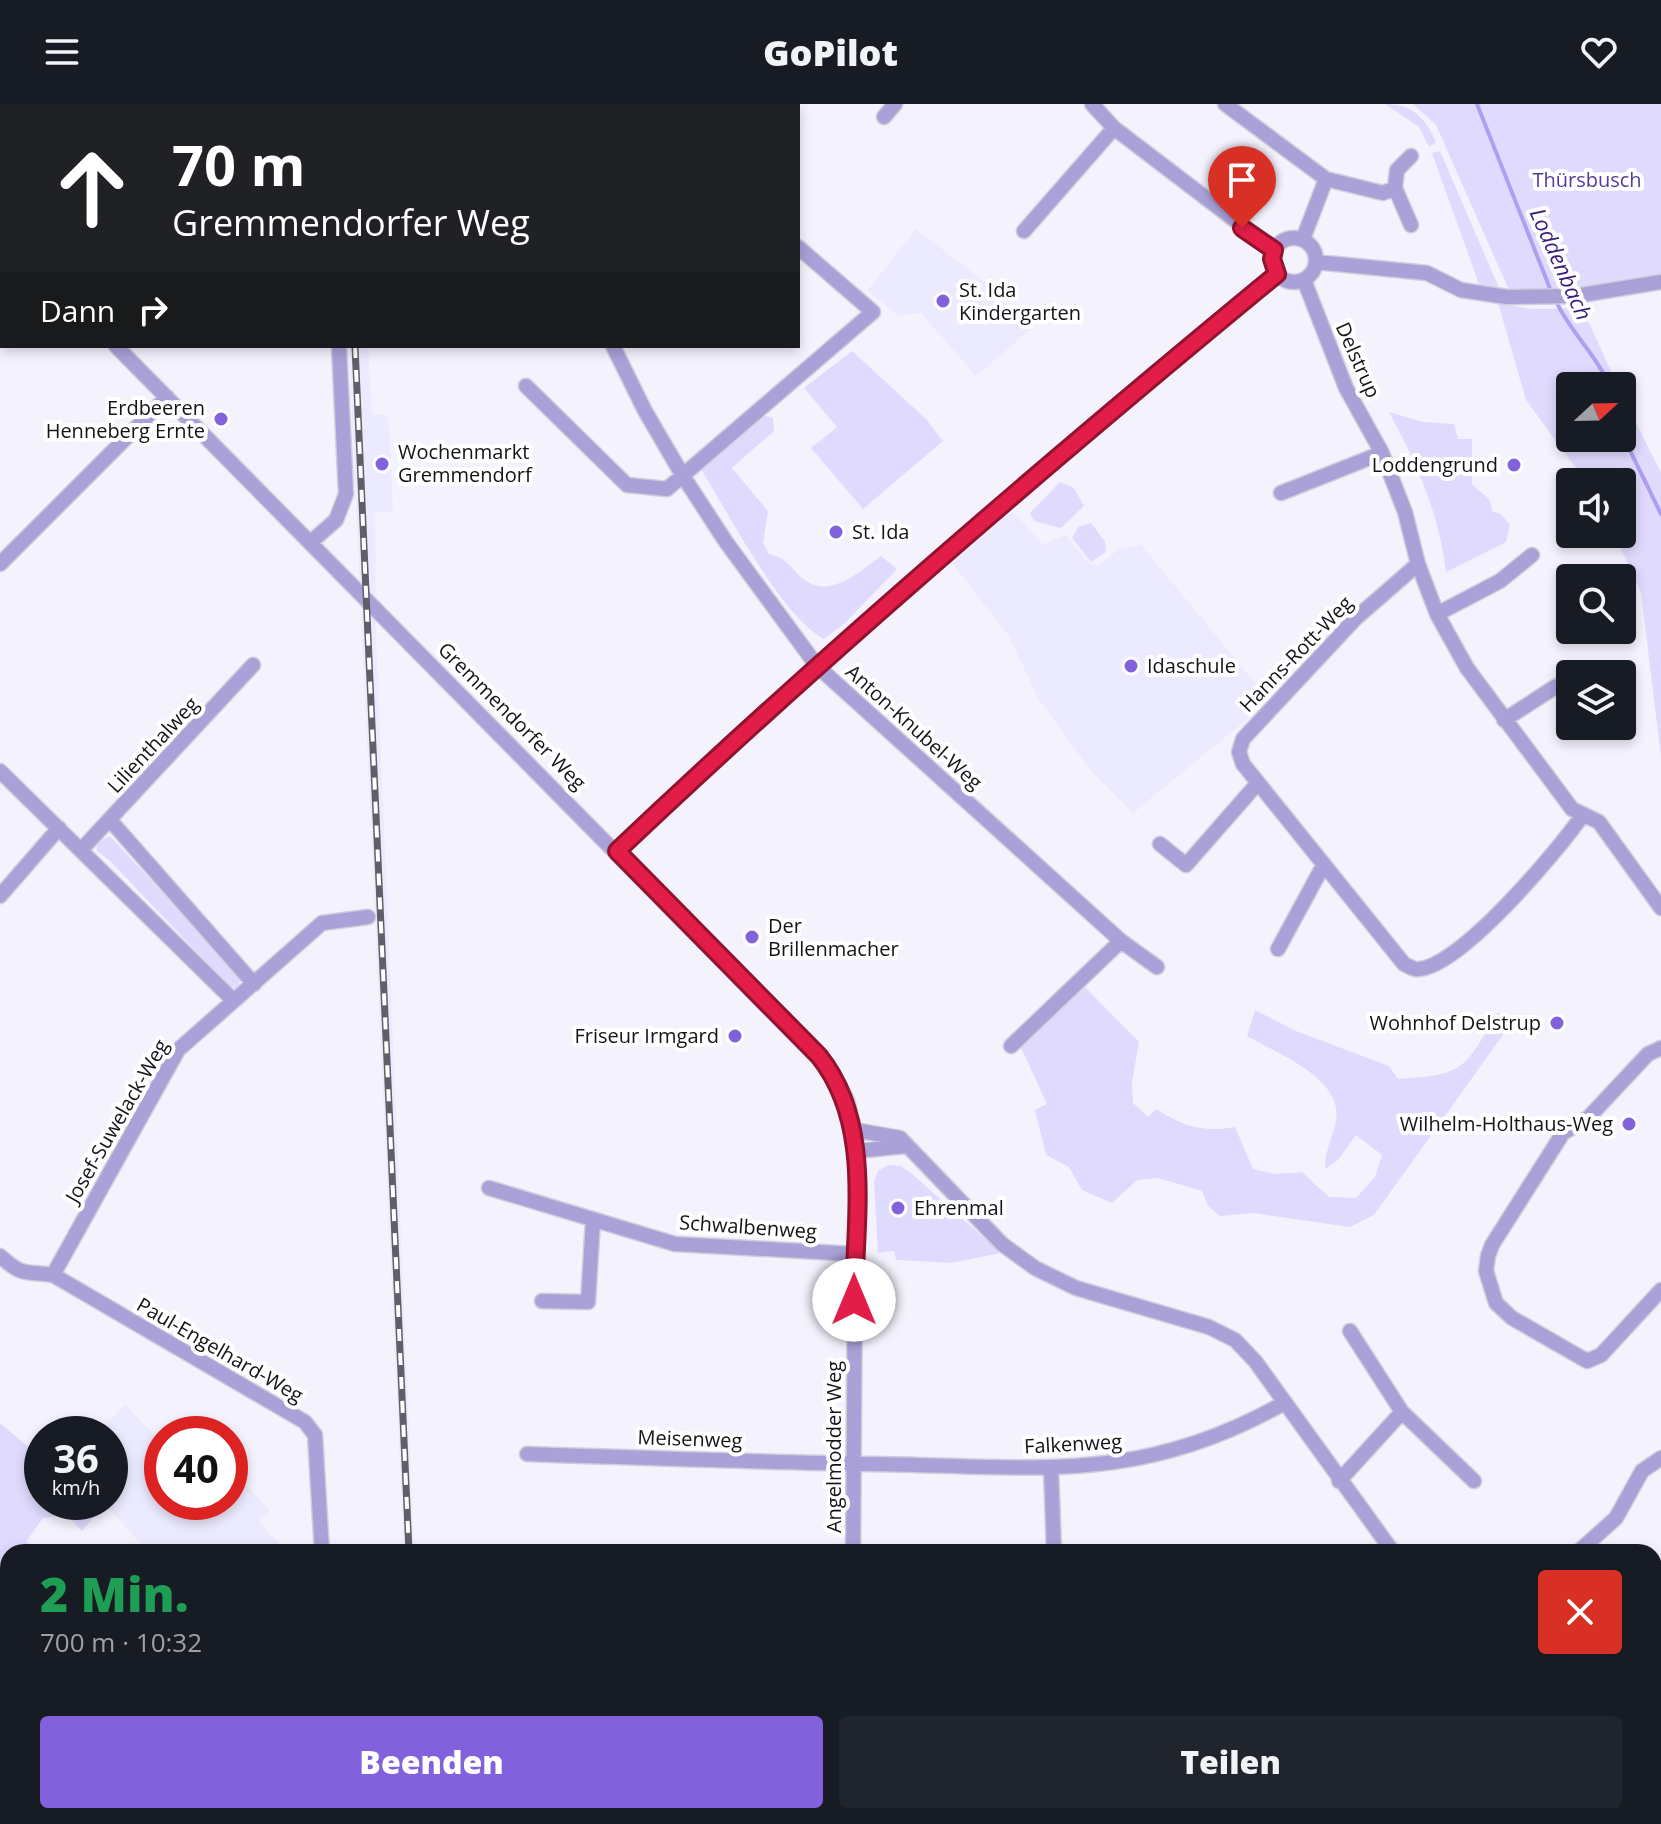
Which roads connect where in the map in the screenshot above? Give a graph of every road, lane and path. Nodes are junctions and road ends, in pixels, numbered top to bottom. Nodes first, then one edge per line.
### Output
1 (895, 104) edge
2 (1225, 104) edge
3 (1100, 107) edge
4 (884, 117) dead end
5 (1114, 128) junction
6 (1411, 156) dead end
7 (1326, 179) junction
8 (1395, 188) junction
9 (1411, 225) dead end
10 (1024, 231) dead end
11 (1303, 239) junction
12 (800, 249) edge
13 (1274, 250) junction
14 (1316, 262) junction
15 (1277, 274) junction
16 (1304, 280) junction
17 (1661, 282) edge
18 (118, 348) edge
19 (339, 348) edge
20 (614, 348) edge
21 (526, 386) dead end
22 (167, 397) junction
23 (1382, 453) junction
24 (683, 476) junction
25 (1281, 493) dead end
26 (311, 542) junction
27 (1532, 555) dead end
28 (0, 564) edge
29 (1418, 564) junction
30 (1437, 614) junction
31 (253, 665) dead end
32 (817, 666) junction
33 (1556, 687) edge
34 (1504, 720) junction
35 (0, 771) edge
36 (1257, 784) junction
37 (1582, 816) junction
38 (110, 820) junction
39 (59, 828) junction
40 (1160, 844) dead end
41 (81, 850) junction
42 (617, 851) junction
43 (1323, 866) junction
44 (0, 896) edge
45 (1661, 908) edge
46 (368, 917) dead end
47 (1121, 941) junction
48 (1278, 949) dead end
49 (1157, 967) dead end
50 (254, 984) junction
51 (233, 1000) junction
52 (1011, 1046) dead end
53 (1661, 1048) edge
54 (855, 1130) junction
55 (906, 1146) junction
56 (856, 1151) junction
57 (489, 1188) dead end
58 (593, 1220) junction
59 (855, 1254) junction
60 (0, 1256) edge
61 (53, 1275) junction
62 (1661, 1290) edge
63 (542, 1301) dead end
64 (1350, 1331) dead end
65 (1284, 1403) junction
66 (1402, 1412) junction
67 (527, 1454) dead end
68 (1661, 1458) edge
69 (853, 1463) junction
70 (1051, 1468) junction
71 (1339, 1481) junction
72 (1474, 1481) dead end
73 (322, 1544) edge
74 (853, 1544) edge
75 (1054, 1544) edge
76 (1387, 1544) edge
77 (1587, 1544) edge

1 - 4 street
2 - 7 street
3 - 5 street
5 - 10 street
5 - 13 street
6 - 8 street
7 - 8 street
7 - 11 street
8 - 9 street
11 - 13 street
11 - 14 street
12 - 24 street
13 - 15 street
14 - 16 street
14 - 17 street
15 - 16 street
15 - 32 street
16 - 23 street, Delstrup
18 - 22 street, Gremmendorfer Weg
19 - 26 street
20 - 24 street, Anton-Knubel-Weg
21 - 24 street
22 - 26 street, Gremmendorfer Weg
22 - 28 street
23 - 25 street
23 - 29 street, Delstrup
24 - 32 street, Anton-Knubel-Weg
26 - 42 street, Gremmendorfer Weg
27 - 30 street
29 - 30 street, Delstrup
29 - 36 street, Hanns-Rott-Weg
30 - 34 street, Delstrup
31 - 38 street, Lilienthalweg
32 - 42 street
32 - 47 street, Anton-Knubel-Weg
33 - 34 street
34 - 37 street, Delstrup
35 - 39 street
36 - 40 street
36 - 43 street, Hanns-Rott-Weg
37 - 43 street, Hanns-Rott-Weg
37 - 45 street, Delstrup
38 - 41 street, Lilienthalweg
38 - 50 street
39 - 41 street
39 - 44 street
41 - 51 street
42 - 54 street, Gremmendorfer Weg
43 - 48 street
46 - 50 street, Josef-Suwelack-Weg
47 - 49 street, Anton-Knubel-Weg
47 - 52 street
50 - 51 street, Josef-Suwelack-Weg
51 - 61 street, Josef-Suwelack-Weg
53 - 62 street
54 - 55 street
54 - 56 street, Gremmendorfer Weg
55 - 56 street
55 - 65 street
56 - 59 street, Angelmodder Weg
57 - 58 street, Schwalbenweg
58 - 59 street, Schwalbenweg
58 - 63 street
59 - 69 street, Angelmodder Weg
60 - 61 street, Paul-Engelhard-Weg
61 - 73 street, Paul-Engelhard-Weg
64 - 66 street
65 - 70 street, Falkenweg
65 - 71 street
66 - 71 street
66 - 72 street
67 - 69 street, Meisenweg
68 - 77 street
69 - 70 street, Falkenweg
69 - 74 street, Angelmodder Weg
70 - 75 street
71 - 76 street

